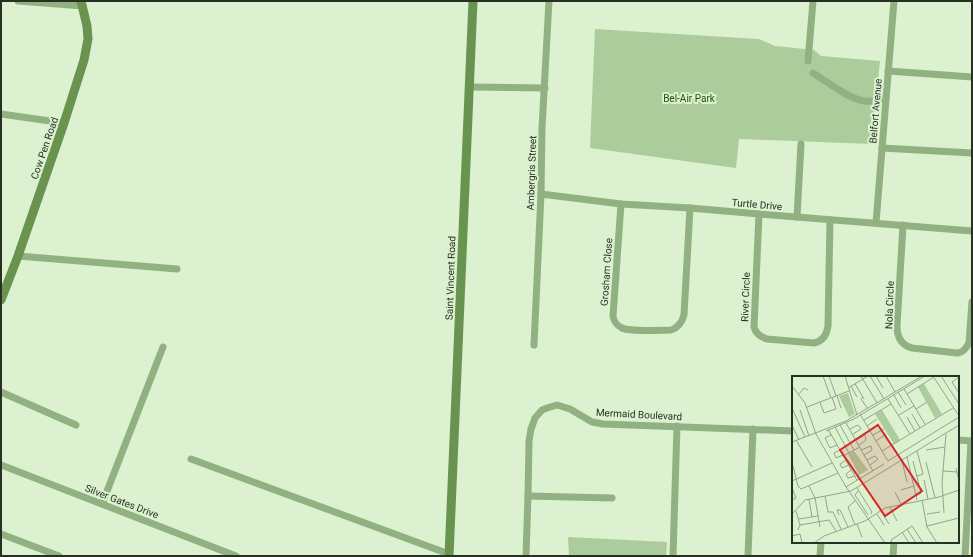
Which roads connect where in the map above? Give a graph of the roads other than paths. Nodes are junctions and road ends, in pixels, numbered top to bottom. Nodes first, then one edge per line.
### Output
1 (18, 1) edge
2 (473, 1) edge
3 (549, 1) edge
4 (813, 1) edge
5 (894, 1) edge
6 (82, 3) edge
7 (808, 61) dead end
8 (888, 71) junction
9 (813, 73) dead end
10 (972, 77) edge
11 (469, 87) junction
12 (545, 88) junction
13 (886, 98) junction
14 (1, 114) edge
15 (64, 123) junction
16 (802, 144) dead end
17 (882, 148) junction
18 (972, 153) edge
19 (541, 194) junction
20 (621, 204) junction
21 (690, 208) junction
22 (759, 214) junction
23 (797, 217) junction
24 (830, 220) junction
25 (876, 223) junction
26 (903, 225) junction
27 (972, 231) edge
28 (18, 256) junction
29 (177, 269) dead end
30 (1, 300) edge
31 (972, 302) edge
32 (534, 346) dead end
33 (163, 347) dead end
34 (1, 392) edge
35 (76, 425) dead end
36 (677, 426) junction
37 (753, 429) junction
38 (792, 431) edge
39 (959, 440) edge
40 (971, 441) edge
41 (191, 459) dead end
42 (1, 465) edge
43 (528, 496) junction
44 (612, 498) dead end
45 (102, 504) junction
46 (1, 534) edge
47 (821, 543) edge
48 (894, 543) edge
49 (449, 555) edge
50 (59, 556) edge
51 (236, 556) edge
52 (526, 556) edge
53 (673, 556) edge
54 (748, 556) edge
55 (820, 556) edge
56 (893, 556) edge
57 (965, 556) edge

1 - 6 street
2 - 11 street, Saint Vincent Road
3 - 12 street, Ambergris Street
4 - 7 street
5 - 8 street, Belfort Avenue
6 - 15 street, Cow Pen Road
8 - 10 street
8 - 13 street, Belfort Avenue
9 - 13 street
11 - 12 street
11 - 49 street, Saint Vincent Road
12 - 19 street, Ambergris Street
13 - 17 street, Belfort Avenue
14 - 15 street
15 - 28 street, Cow Pen Road
16 - 23 street
17 - 18 street
17 - 25 street, Belfort Avenue
19 - 20 street, Turtle Drive
19 - 32 street, Ambergris Street
20 - 21 street, Turtle Drive
20 - 21 street, Grosham Close
21 - 22 street, Turtle Drive
22 - 23 street, Turtle Drive
22 - 24 street, River Circle
23 - 24 street, Turtle Drive
24 - 25 street, Turtle Drive
25 - 26 street, Turtle Drive
26 - 27 street, Turtle Drive
26 - 31 street, Nola Circle
28 - 29 street
28 - 30 street, Cow Pen Road
33 - 45 street
34 - 35 street
36 - 37 street, Mermaid Boulevard
36 - 43 street, Mermaid Boulevard
36 - 53 street
37 - 38 street, Mermaid Boulevard
37 - 54 street
39 - 40 street
40 - 57 street
41 - 49 street
42 - 45 street, Silver Gates Drive
43 - 44 street
43 - 52 street, Mermaid Boulevard
45 - 51 street, Silver Gates Drive
46 - 50 street
47 - 55 street
48 - 56 street

